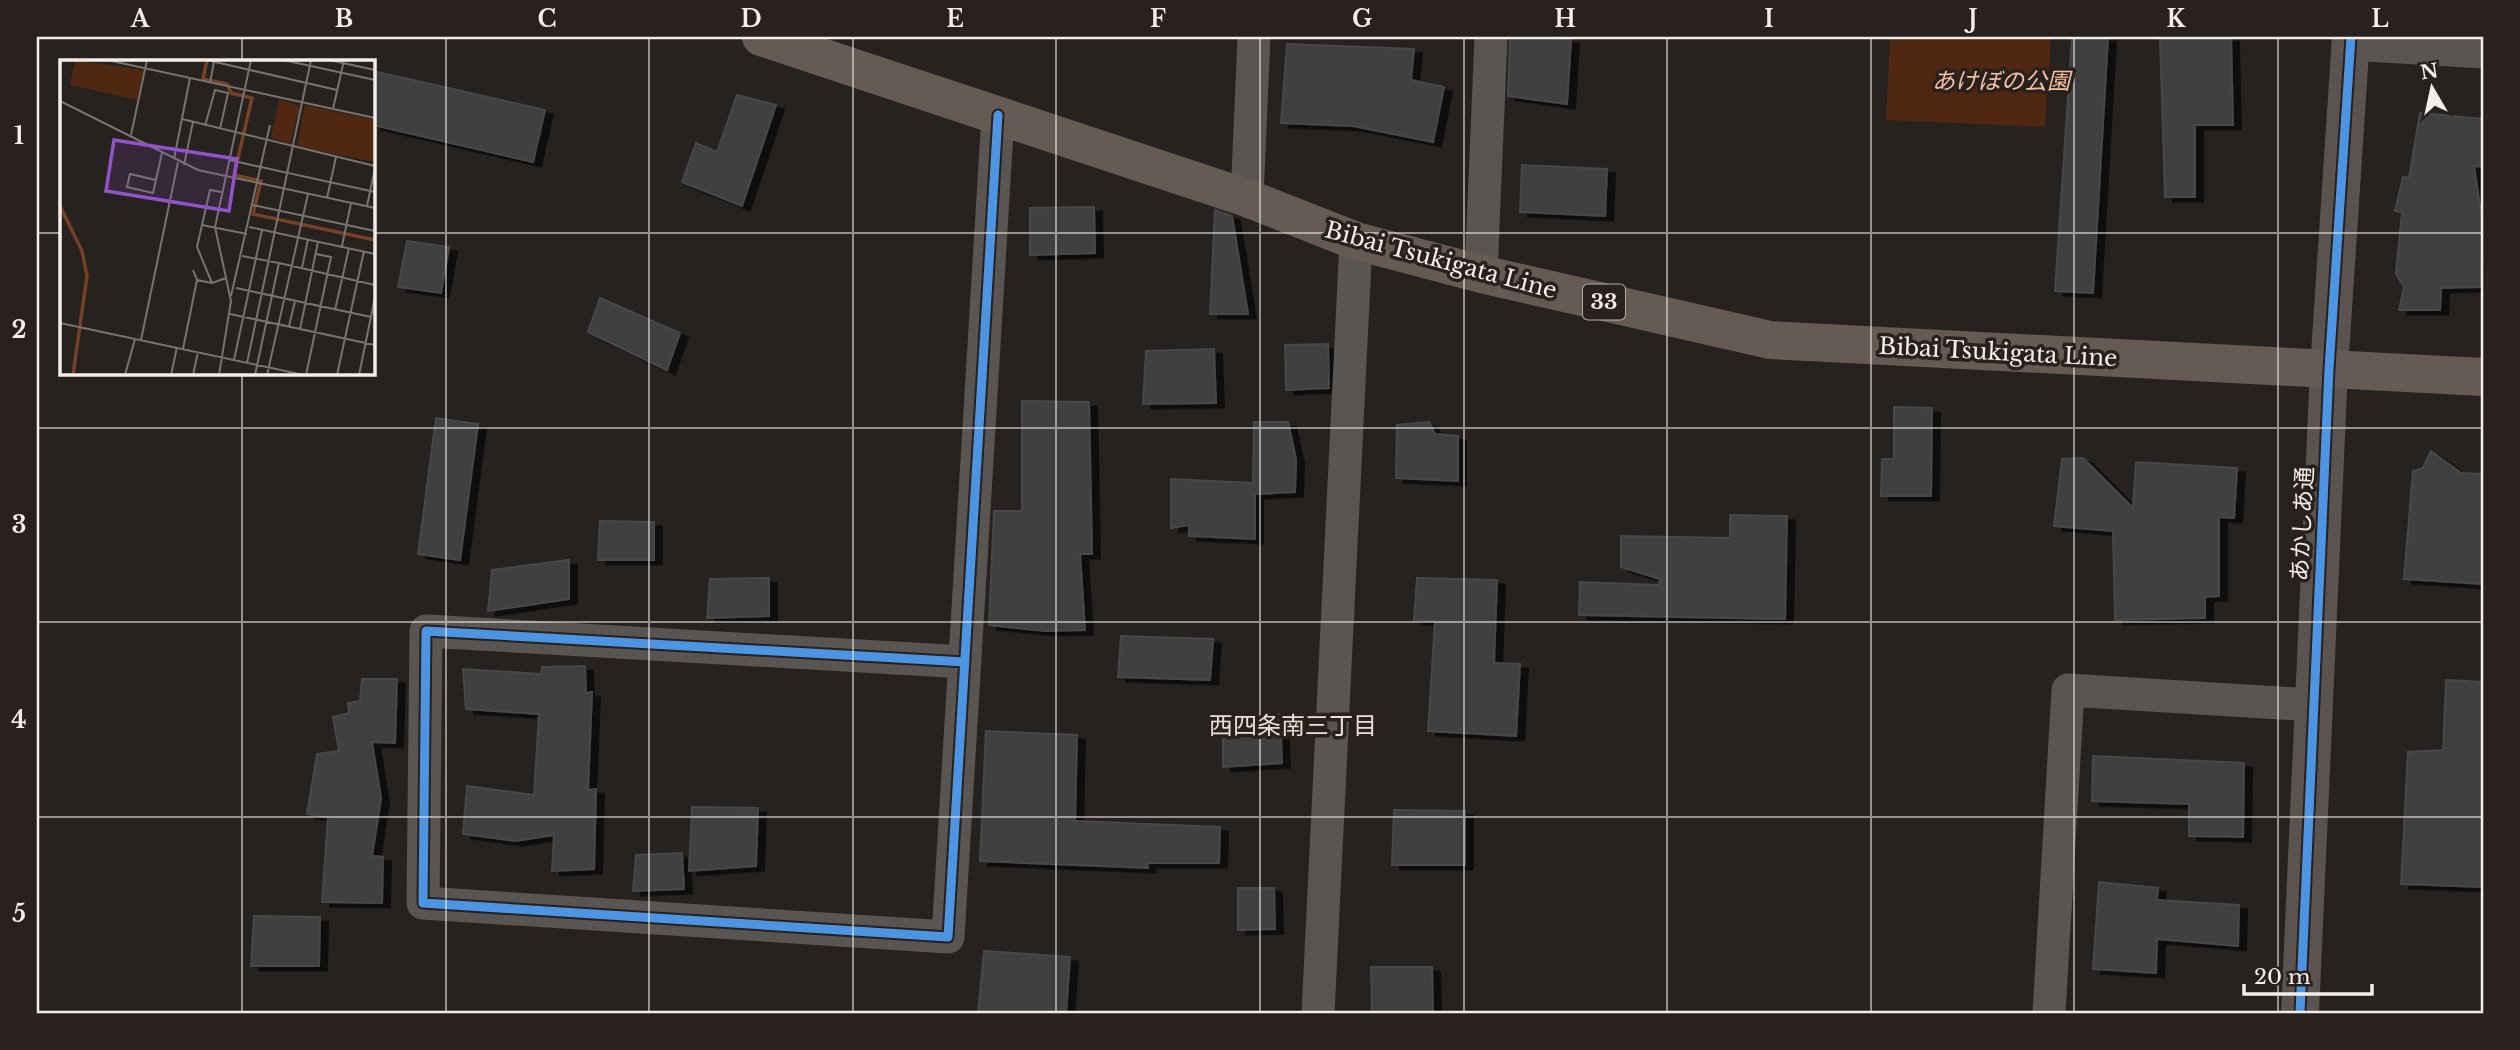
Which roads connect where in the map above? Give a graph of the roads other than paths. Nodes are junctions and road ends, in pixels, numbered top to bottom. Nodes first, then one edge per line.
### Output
1 (761, 37) edge
2 (1254, 37) edge
3 (1491, 37) edge
4 (2351, 40) edge
5 (2483, 52) edge
6 (998, 115) junction
7 (1247, 198) junction
8 (1356, 241) junction
9 (1481, 274) junction
10 (2329, 369) junction
11 (2483, 377) edge
12 (965, 662) junction
13 (2314, 705) junction
14 (1318, 1013) edge
15 (2049, 1013) edge
16 (2300, 1013) edge

1 - 6 main road, Bibai Tsukigata Line / 33
2 - 7 street
3 - 9 street
4 - 5 street
4 - 10 street, あかしあ通
6 - 7 main road, Bibai Tsukigata Line / 33
6 - 12 street
7 - 8 main road, Bibai Tsukigata Line / 33
8 - 9 main road, Bibai Tsukigata Line / 33
8 - 14 street
9 - 10 main road, Bibai Tsukigata Line / 33
10 - 11 main road, Bibai Tsukigata Line / 33
10 - 13 street, あかしあ通
12 - 12 street
13 - 15 street
13 - 16 street, あかしあ通

